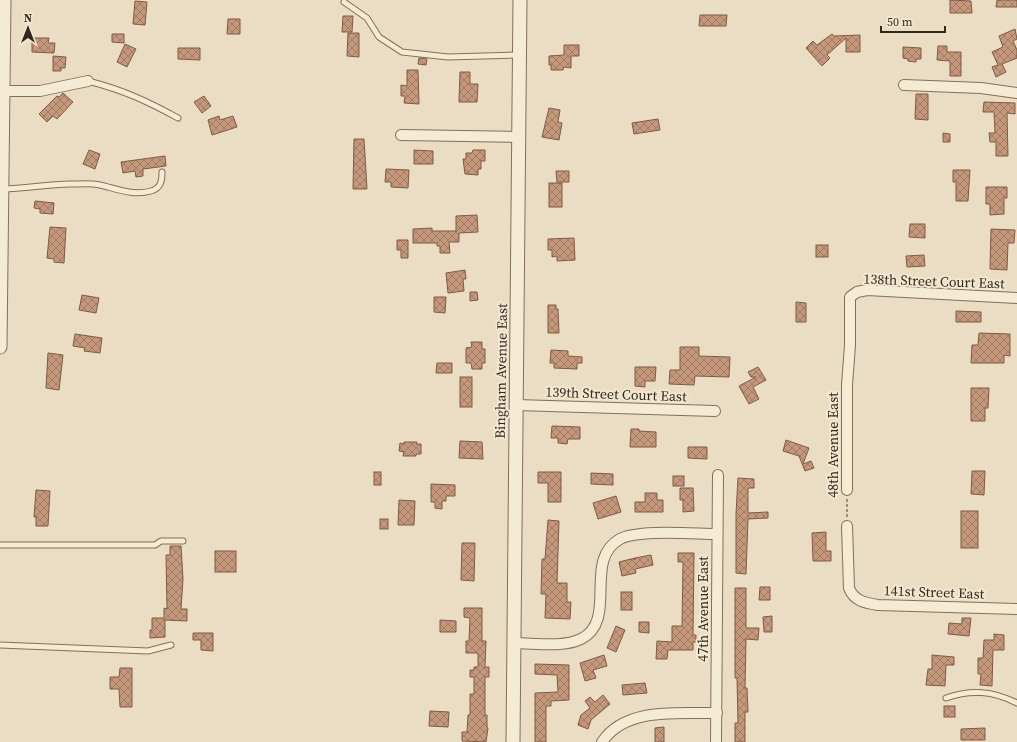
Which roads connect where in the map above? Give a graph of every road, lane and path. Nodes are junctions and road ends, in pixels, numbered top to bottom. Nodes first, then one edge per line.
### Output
1 (4, 0) edge
2 (520, 0) edge
3 (344, 2) dead end
4 (520, 55) junction
5 (88, 81) joint
6 (904, 85) dead end
7 (4, 91) junction
8 (1017, 93) edge
9 (178, 118) dead end
10 (401, 136) dead end
11 (519, 137) junction
12 (162, 172) dead end
13 (3, 189) junction
14 (1, 257) edge
15 (852, 296) joint
16 (1017, 298) edge
17 (0, 347) edge
18 (516, 405) junction
19 (715, 411) dead end
20 (718, 475) dead end
21 (847, 490) joint
22 (847, 526) joint
23 (717, 534) junction
24 (183, 541) dead end
25 (0, 545) edge
26 (1017, 609) edge
27 (514, 643) junction
28 (0, 644) edge
29 (171, 645) dead end
30 (946, 698) dead end
31 (1017, 703) edge
32 (717, 713) junction
33 (513, 742) edge
34 (602, 742) edge
35 (716, 742) edge

1 - 7 street
2 - 4 street, Bingham Avenue East
3 - 4 lane
4 - 11 street, Bingham Avenue East
5 - 7 street
5 - 9 lane
6 - 8 street
7 - 13 street
10 - 11 street
11 - 18 street, Bingham Avenue East
12 - 13 lane
13 - 14 street
14 - 17 street
15 - 16 street, 138th Street Court East
15 - 21 street, 48th Avenue East
18 - 19 street, 139th Street Court East
18 - 27 street, Bingham Avenue East
20 - 23 street, 47th Avenue East
21 - 22 path, 48th Avenue East
22 - 26 street, 141st Street East
23 - 27 street
23 - 32 street, 47th Avenue East
24 - 25 lane
27 - 33 street, Bingham Avenue East
28 - 29 lane
30 - 31 lane
32 - 34 street
32 - 35 street, 47th Avenue East

